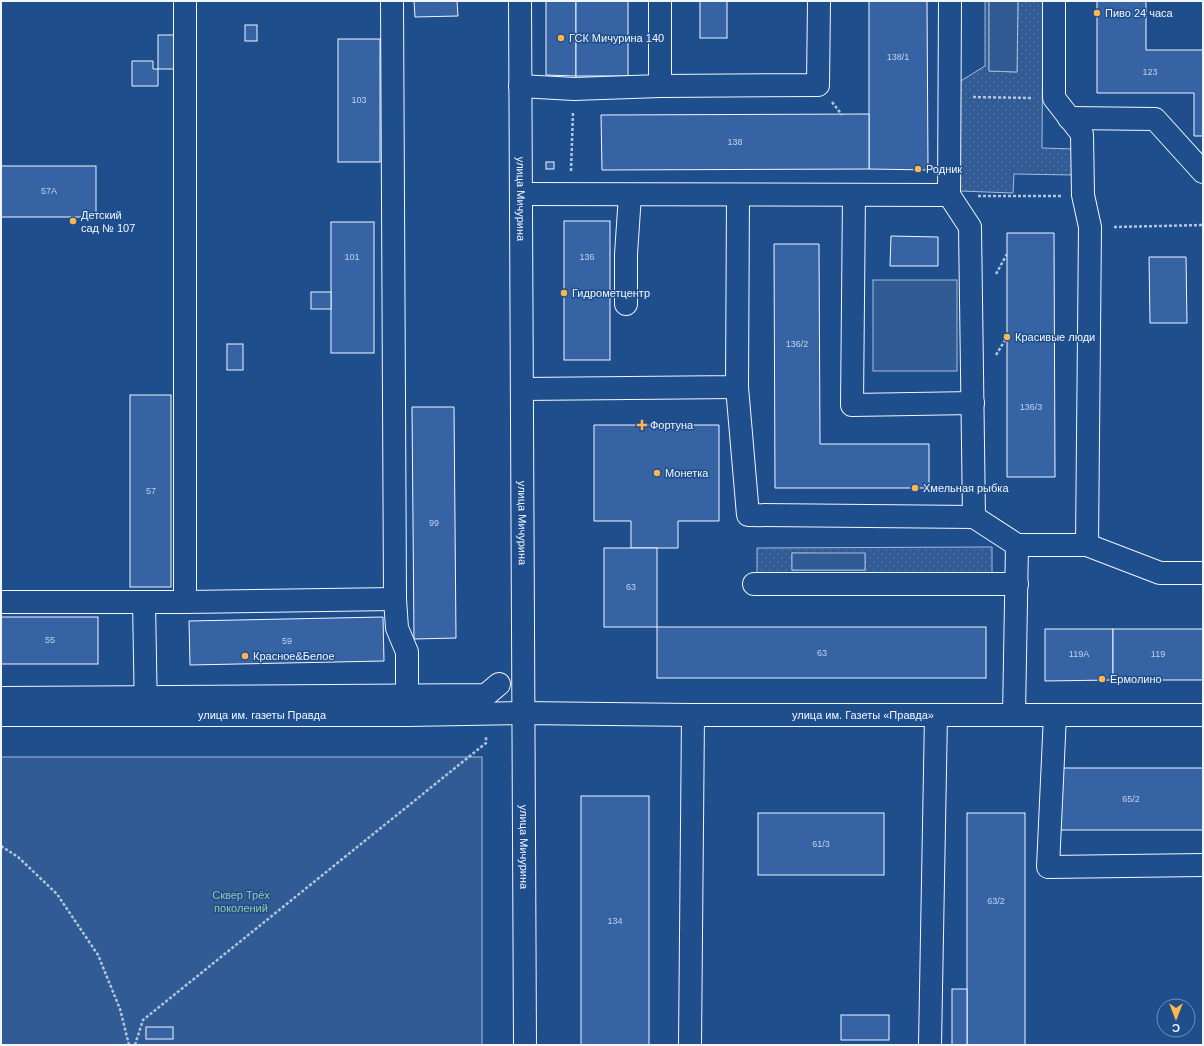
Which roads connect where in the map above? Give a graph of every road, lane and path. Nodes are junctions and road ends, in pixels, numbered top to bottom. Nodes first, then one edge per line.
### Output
1 (185, 1) edge
2 (392, 1) edge
3 (520, 1) edge
4 (660, 1) edge
5 (819, 1) edge
6 (950, 1) edge
7 (1054, 1) edge
8 (520, 86) junction
9 (660, 86) junction
10 (574, 89) junction
11 (949, 97) junction
12 (1023, 98) dead end
13 (1069, 118) junction
14 (1203, 172) edge
15 (521, 194) junction
16 (570, 195) junction
17 (630, 195) junction
18 (738, 195) junction
19 (854, 195) junction
20 (949, 195) junction
21 (1079, 196) junction
22 (1203, 225) edge
23 (1090, 227) junction
24 (626, 304) dead end
25 (737, 387) junction
26 (522, 389) junction
27 (973, 403) junction
28 (974, 517) junction
29 (1087, 545) junction
30 (1016, 546) junction
31 (1203, 574) edge
32 (754, 584) dead end
33 (1017, 584) junction
34 (395, 599) junction
35 (1, 602) edge
36 (144, 602) junction
37 (186, 602) junction
38 (499, 684) dead end
39 (1, 698) edge
40 (145, 706) junction
41 (407, 706) junction
42 (523, 712) junction
43 (1, 715) edge
44 (693, 715) junction
45 (936, 715) junction
46 (1014, 715) junction
47 (1055, 715) junction
48 (1203, 715) edge
49 (486, 732) dead end
50 (1, 846) edge
51 (1203, 864) edge
52 (129, 1045) edge
53 (135, 1045) edge
54 (525, 1045) edge
55 (690, 1045) edge
56 (930, 1045) edge

1 - 37 street
2 - 34 street
3 - 8 street, улица Мичурина
4 - 9 street
5 - 9 street
6 - 11 street
7 - 13 street
8 - 10 street
8 - 15 street, улица Мичурина
9 - 10 street
10 - 16 path
11 - 12 path
11 - 20 street
13 - 14 street
13 - 21 street
15 - 16 street
15 - 26 street, улица Мичурина
16 - 17 street
17 - 18 street
17 - 24 street
18 - 19 street
18 - 25 street
19 - 20 street
19 - 27 street
20 - 21 path
20 - 27 street
21 - 23 street
22 - 23 path
23 - 29 street
25 - 26 street
25 - 28 street
26 - 42 street, улица Мичурина
27 - 28 street
28 - 30 street
29 - 30 street
29 - 31 street
30 - 33 street
32 - 33 street
33 - 46 street
34 - 37 street
34 - 41 street
35 - 36 street
36 - 37 street
36 - 40 street
38 - 41 street
39 - 40 street
40 - 41 street, улица им. газеты Правда
40 - 43 street, улица им. газеты Правда
41 - 42 street, улица им. газеты Правда
42 - 44 street, улица им. Газеты «Правда»
42 - 54 street, улица Мичурина
44 - 45 street, улица им. Газеты «Правда»
44 - 55 street
45 - 46 street, улица им. Газеты «Правда»
45 - 56 street
46 - 47 street, улица им. Газеты «Правда»
47 - 48 street, улица им. Газеты «Правда»
47 - 51 street
49 - 53 path
50 - 52 path

